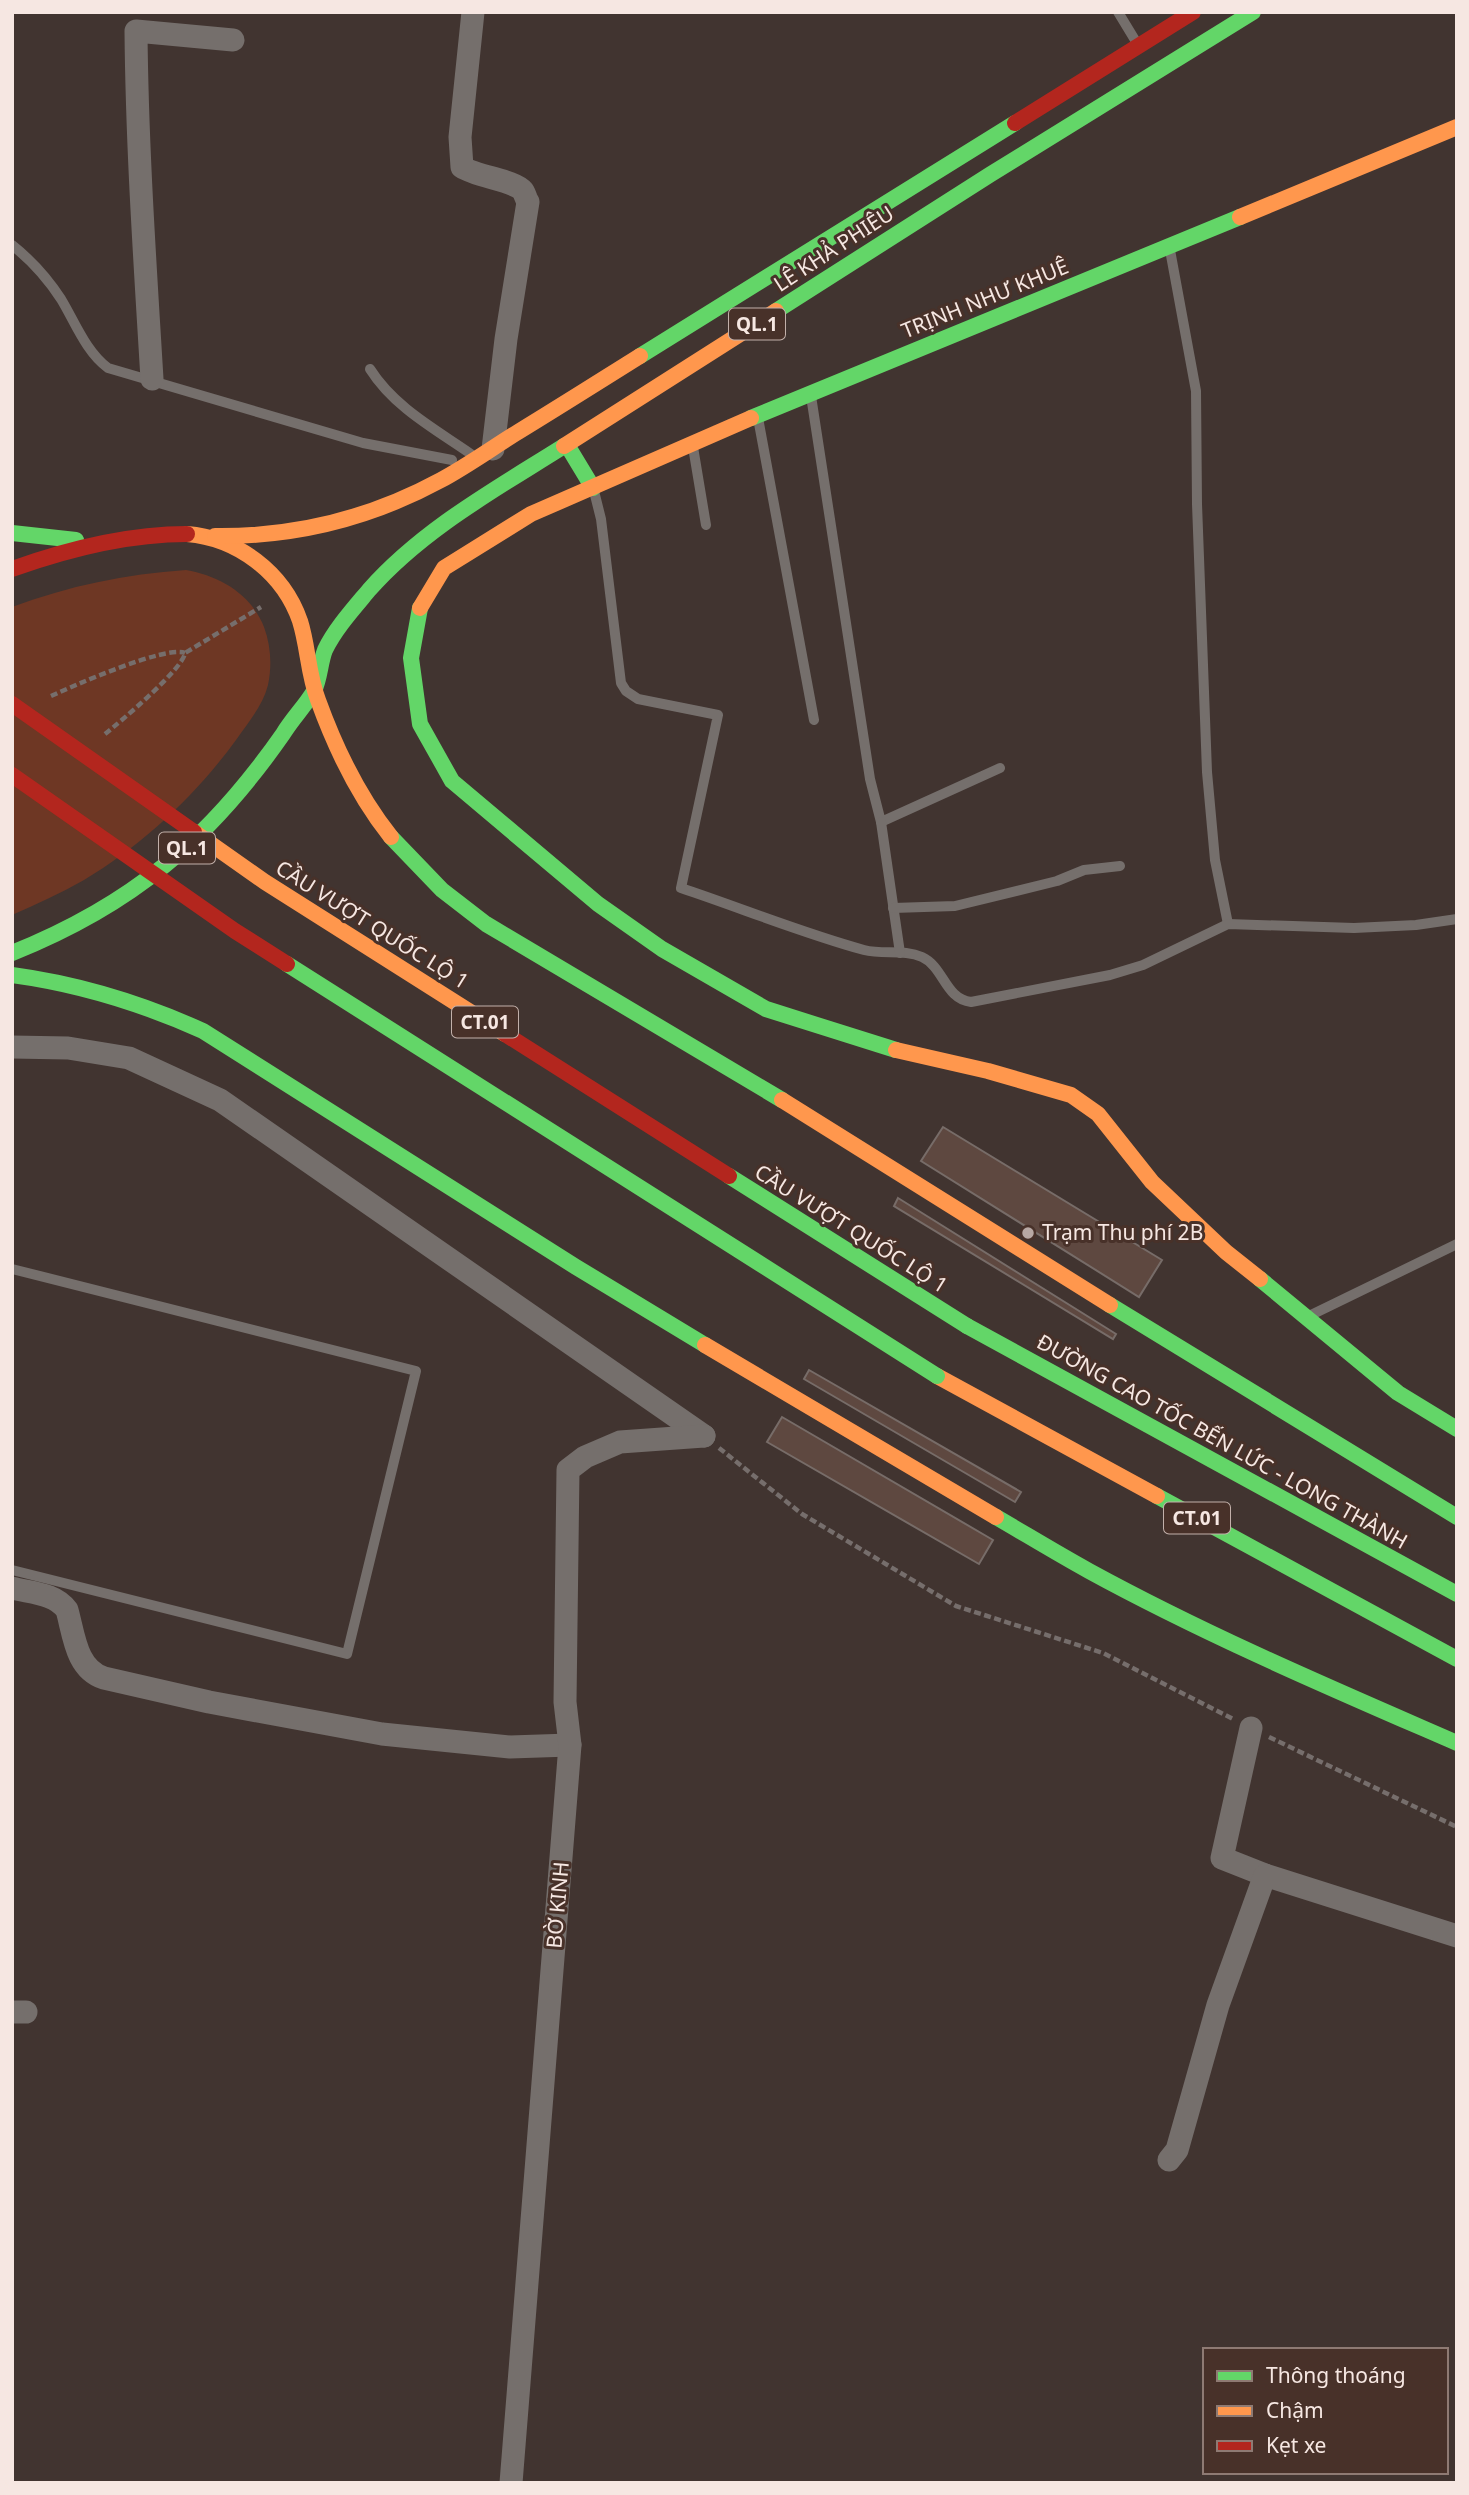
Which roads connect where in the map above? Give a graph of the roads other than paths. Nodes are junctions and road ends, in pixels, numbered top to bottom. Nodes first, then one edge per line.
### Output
1 (473, 12) edge
2 (1118, 12) edge
3 (1193, 12) edge
4 (1253, 12) edge
5 (233, 40) dead end
6 (1139, 46) junction
7 (1457, 127) edge
8 (12, 245) edge
9 (1169, 247) junction
10 (370, 369) dead end
11 (152, 379) junction
12 (810, 393) junction
13 (758, 415) junction
14 (693, 444) junction
15 (567, 446) junction
16 (479, 457) junction
17 (593, 488) junction
18 (522, 497) junction
19 (706, 525) dead end
20 (12, 533) edge
21 (188, 534) junction
22 (110, 542) junction
23 (12, 569) edge
24 (314, 689) junction
25 (12, 704) edge
26 (814, 720) dead end
27 (1000, 768) dead end
28 (12, 775) edge
29 (881, 822) junction
30 (1120, 866) dead end
31 (893, 908) junction
32 (1457, 919) edge
33 (1228, 924) junction
34 (12, 953) edge
35 (900, 953) junction
36 (12, 975) edge
37 (12, 1046) edge
38 (1457, 1244) edge
39 (12, 1269) edge
40 (1306, 1317) junction
41 (967, 1326) joint
42 (1457, 1429) edge
43 (1457, 1517) edge
44 (12, 1570) edge
45 (12, 1588) edge
46 (1457, 1594) edge
47 (1457, 1659) edge
48 (1251, 1728) road end
49 (1457, 1743) edge
50 (570, 1745) junction
51 (1265, 1875) junction
52 (1457, 1936) edge
53 (1169, 2160) dead end
54 (511, 2483) edge

1 - 16 street
2 - 6 lane
3 - 6 main road, LÊ KHẢ PHIÊU / QL.1
4 - 15 main road, LÊ KHẢ PHIÊU / QL.1
5 - 11 street
6 - 16 main road, LÊ KHẢ PHIÊU / QL.1
7 - 9 main road, TRỊNH NHƯ KHUÊ
8 - 11 lane
9 - 12 main road, TRỊNH NHƯ KHUÊ
9 - 33 lane
10 - 16 lane
11 - 16 lane
12 - 13 main road, TRỊNH NHƯ KHUÊ
12 - 29 lane
13 - 14 main road, TRỊNH NHƯ KHUÊ
13 - 26 lane
14 - 17 main road, TRỊNH NHƯ KHUÊ
14 - 19 lane
15 - 17 main road
15 - 18 main road, LÊ KHẢ PHIÊU / QL.1
16 - 21 main road, LÊ KHẢ PHIÊU / QL.1
17 - 18 main road, TRỊNH NHƯ KHUÊ
17 - 35 lane
18 - 24 main road, LÊ KHẢ PHIÊU / QL.1
18 - 40 main road
20 - 22 main road
21 - 22 main road, QL.1
21 - 24 main road, QL.1
22 - 23 main road, QL.1
24 - 34 main road, QL.1
24 - 43 main road
25 - 41 main road, CẦU VƯỢT QUỐC LỘ 1 / CT.01, bridge
27 - 29 lane
28 - 47 main road, CT.01, bridge
29 - 31 lane
30 - 31 lane
31 - 35 lane
32 - 33 lane
33 - 35 lane
36 - 49 main road
37 - 50 street, BỜ KINH
38 - 40 lane
39 - 44 lane
40 - 42 main road
41 - 46 main road, ĐƯỜNG CAO TỐC BẾN LỨC - LONG THÀNH / CT.01
45 - 50 street
48 - 51 street
50 - 54 street, BỜ KINH
51 - 52 street
51 - 53 street

